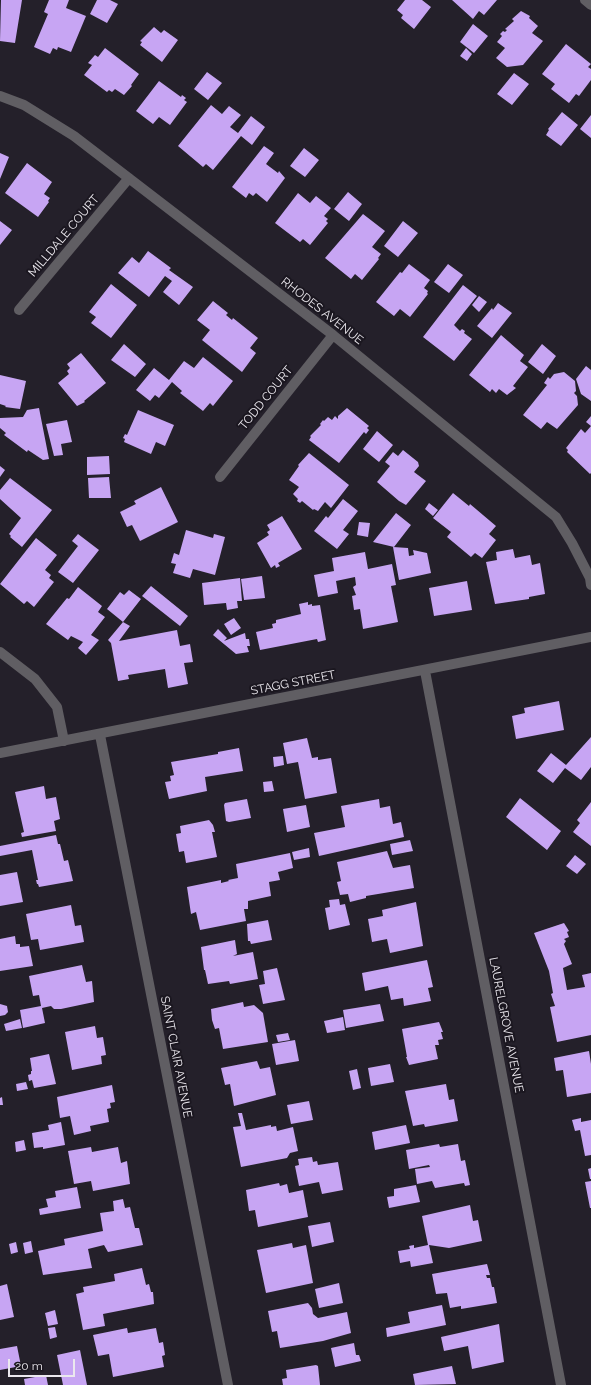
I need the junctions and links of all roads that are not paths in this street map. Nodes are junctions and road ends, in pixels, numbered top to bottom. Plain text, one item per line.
1 (585, 0) edge
2 (591, 5) edge
3 (0, 96) edge
4 (129, 178) junction
5 (19, 310) dead end
6 (333, 335) junction
7 (220, 477) dead end
8 (591, 585) edge
9 (587, 638) edge
10 (591, 646) edge
11 (0, 652) edge
12 (425, 671) junction
13 (100, 735) junction
14 (64, 741) junction
15 (0, 753) edge
16 (228, 1385) edge
17 (561, 1385) edge

1 - 2 street
3 - 4 street, RHODES AVENUE
4 - 5 street, MILLDALE COURT
4 - 6 street, RHODES AVENUE
6 - 7 street, TODD COURT
6 - 8 street, RHODES AVENUE
9 - 10 street
9 - 12 street, STAGG STREET
11 - 14 street
12 - 13 street, STAGG STREET
12 - 17 street, LAURELGROVE AVENUE
13 - 14 street, STAGG STREET
13 - 16 street, SAINT CLAIR AVENUE
14 - 15 street, STAGG STREET

